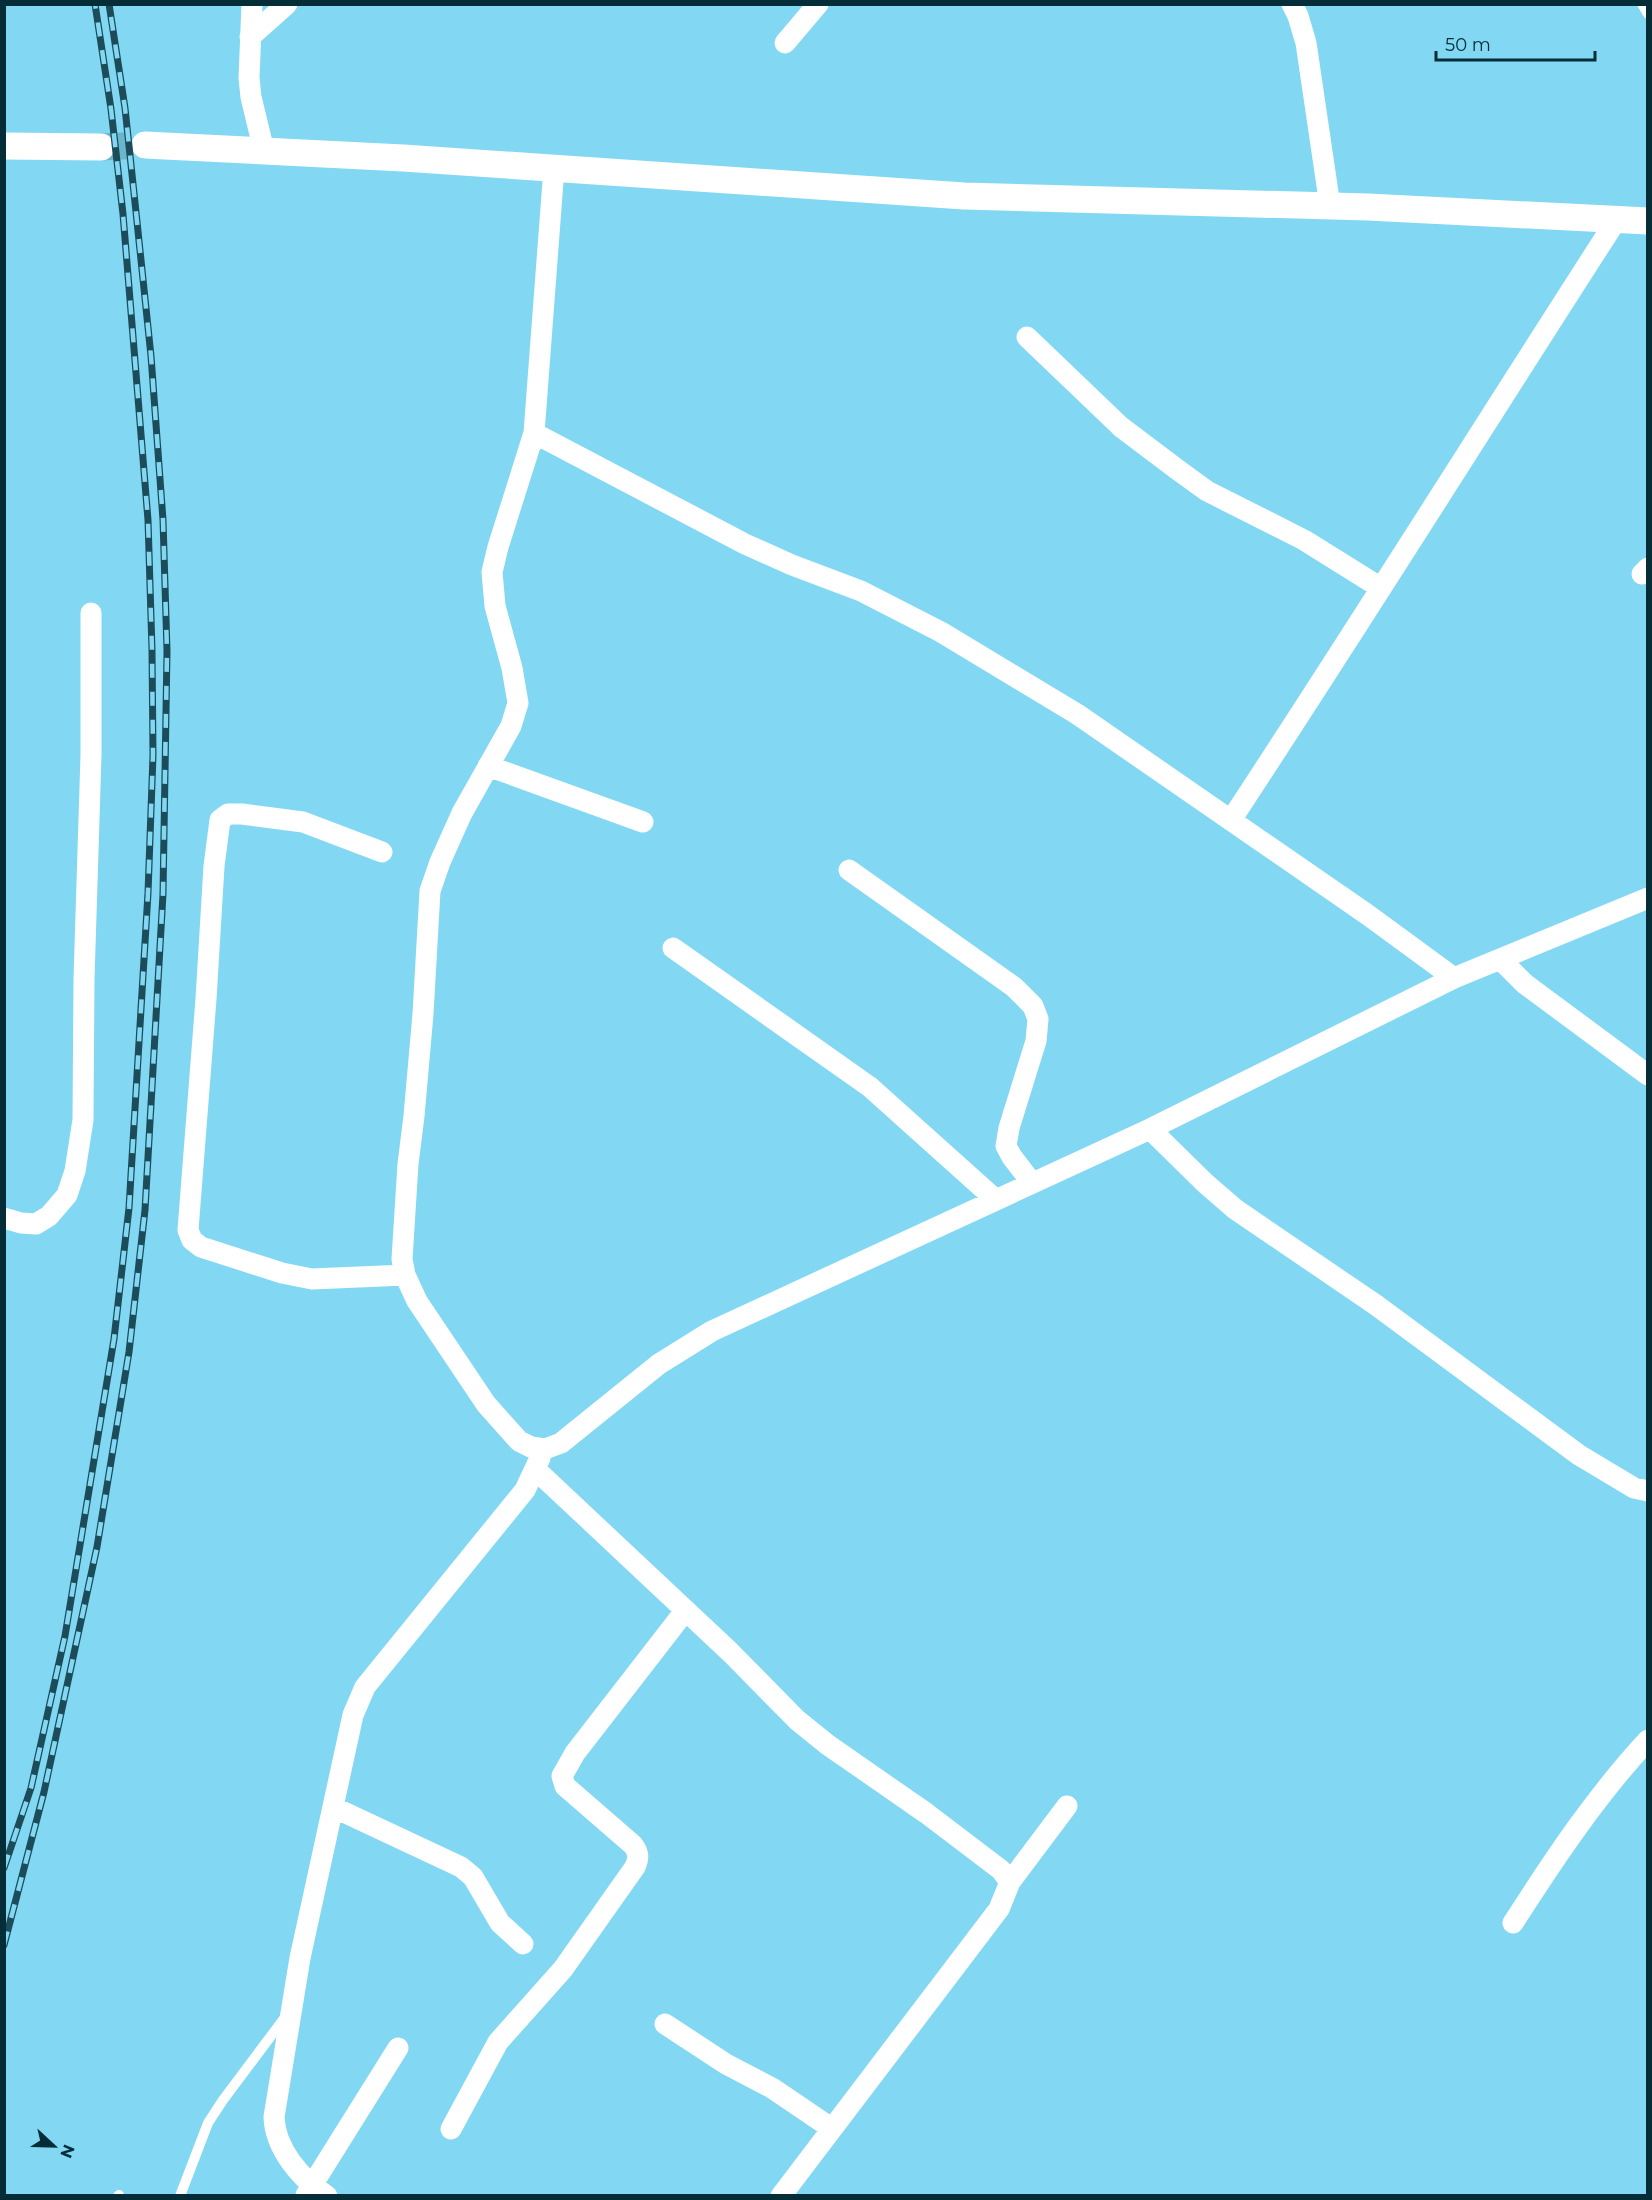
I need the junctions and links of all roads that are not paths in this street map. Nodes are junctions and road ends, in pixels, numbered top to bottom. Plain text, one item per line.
1 (252, 4) edge
2 (287, 4) edge
3 (818, 4) edge
4 (1292, 4) edge
5 (1642, 4) edge
6 (1647, 14) edge
7 (250, 37) junction
8 (786, 43) dead end
9 (145, 145) tunnel mouth
10 (4, 147) edge
11 (101, 147) tunnel mouth
12 (264, 151) junction
13 (554, 168) junction
14 (1330, 206) junction
15 (1617, 219) junction
16 (1647, 221) edge
17 (1027, 337) dead end
18 (534, 433) junction
19 (1381, 588) junction
20 (91, 613) dead end
21 (489, 766) junction
22 (1231, 820) junction
23 (643, 822) dead end
24 (382, 852) dead end
25 (849, 870) dead end
26 (1647, 898) edge
27 (673, 948) dead end
28 (1500, 959) junction
29 (1454, 978) junction
30 (1647, 1076) edge
31 (1150, 1129) junction
32 (1032, 1183) junction
33 (996, 1200) junction
34 (4, 1218) edge
35 (405, 1275) junction
36 (544, 1449) junction
37 (535, 1469) junction
38 (1647, 1491) edge
39 (685, 1611) junction
40 (1647, 1740) edge
41 (1067, 1806) dead end
42 (333, 1807) junction
43 (1010, 1882) junction
44 (1513, 1923) dead end
45 (523, 1944) dead end
46 (292, 2009) junction
47 (665, 2024) dead end
48 (398, 2048) dead end
49 (831, 2128) junction
50 (451, 2129) dead end
51 (315, 2192) edge
52 (180, 2196) edge
53 (781, 2196) edge

1 - 7 street
2 - 7 street
3 - 8 street
4 - 14 street
5 - 6 lane
7 - 12 street
9 - 12 street
10 - 11 street
12 - 13 street
13 - 14 street
13 - 18 street
14 - 15 street
15 - 16 street
15 - 19 street
17 - 19 street
18 - 21 street
18 - 22 street
19 - 22 street
20 - 34 street
21 - 23 street
21 - 35 street
22 - 29 street
24 - 35 street
25 - 32 street
26 - 28 street
27 - 33 street
28 - 29 street
28 - 30 street
29 - 31 street
31 - 32 street
31 - 38 street
32 - 33 street
33 - 36 street
35 - 36 street
36 - 37 street
37 - 39 street
37 - 42 street
39 - 43 street
39 - 50 street
40 - 44 street
41 - 43 street
42 - 45 street
42 - 46 street
43 - 49 street
46 - 51 street
46 - 52 lane
47 - 49 street
48 - 51 street
49 - 53 street

